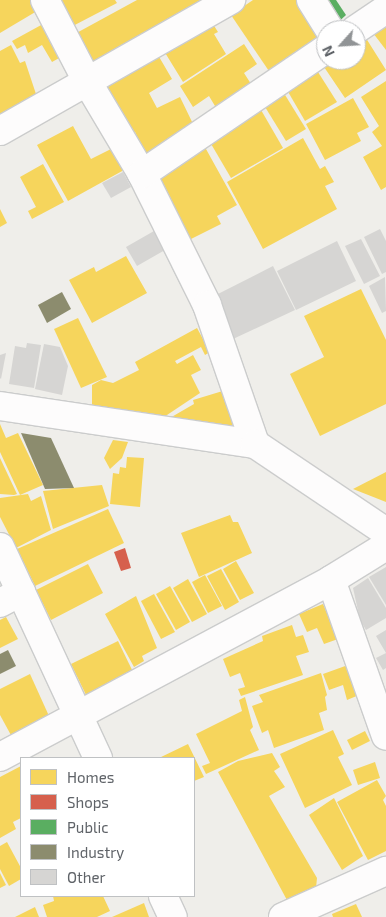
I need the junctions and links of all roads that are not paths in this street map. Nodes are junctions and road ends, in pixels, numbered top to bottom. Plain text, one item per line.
1 (45, 0) edge
2 (231, 0) edge
3 (311, 0) edge
4 (386, 9) edge
5 (324, 20) edge
6 (366, 23) edge
7 (316, 57) edge
8 (88, 83) junction
9 (0, 131) edge
10 (142, 174) junction
11 (0, 406) edge
12 (255, 444) junction
13 (386, 532) edge
14 (386, 546) edge
15 (0, 547) edge
16 (331, 580) junction
17 (10, 598) edge
18 (77, 714) junction
19 (386, 736) edge
20 (0, 757) edge
21 (98, 757) edge
22 (386, 871) edge
23 (163, 897) edge
24 (173, 917) edge
25 (283, 917) edge

1 - 8 street
2 - 8 street
3 - 5 street
4 - 6 street
7 - 10 street
8 - 9 street
8 - 10 street
10 - 12 street
11 - 12 street
12 - 13 street
14 - 16 street
15 - 17 street
16 - 18 street
16 - 19 street
17 - 18 street
18 - 20 street
18 - 21 street
22 - 25 street
23 - 24 street

